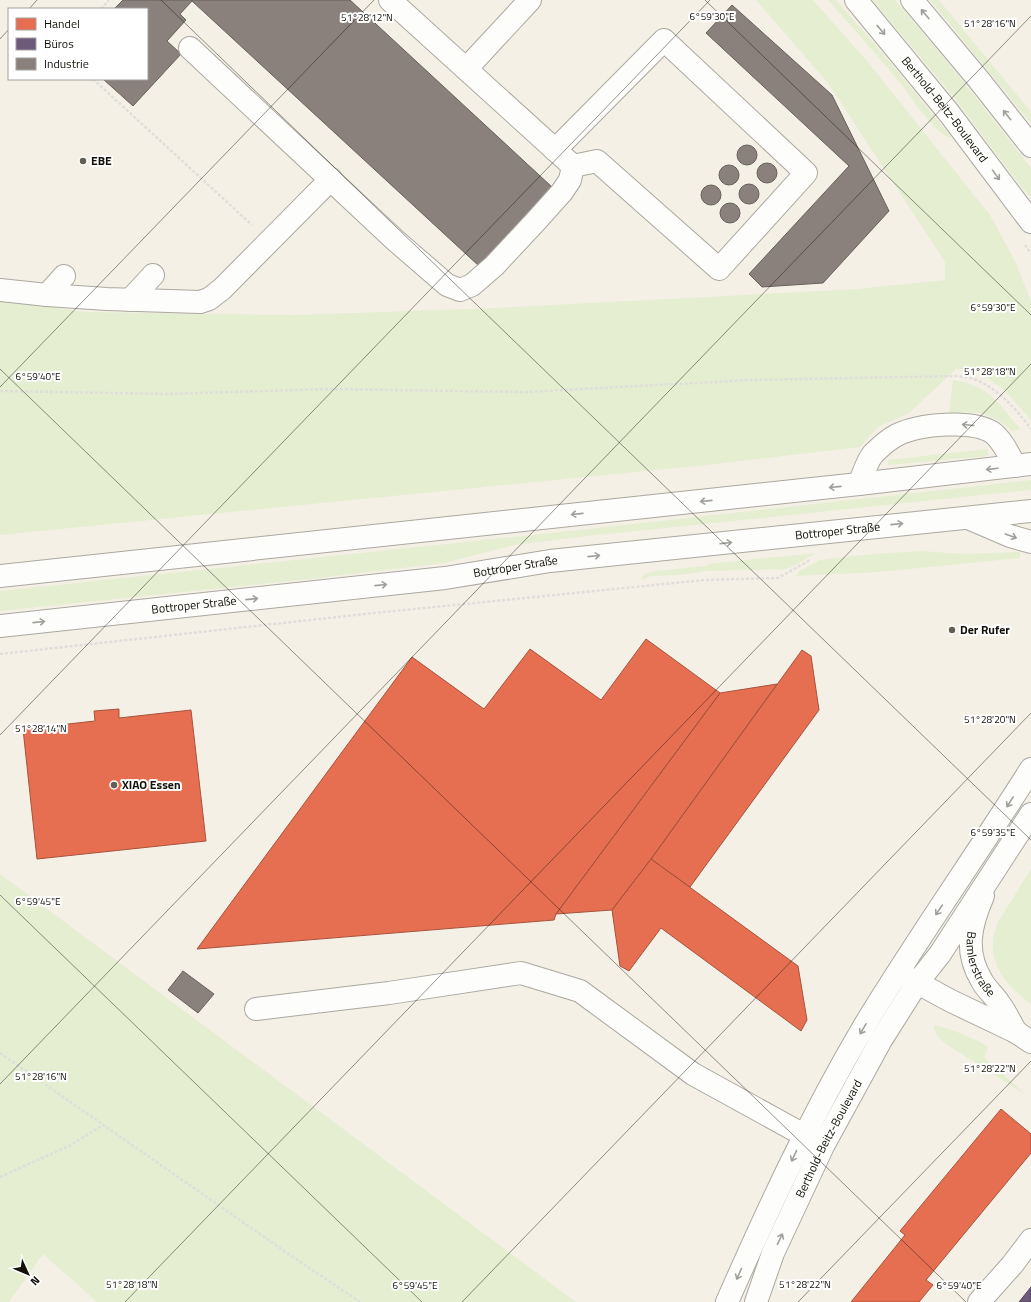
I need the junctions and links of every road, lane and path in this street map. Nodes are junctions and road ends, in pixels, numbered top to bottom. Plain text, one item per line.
1 (109, 0) edge
2 (390, 0) edge
3 (530, 0) edge
4 (856, 0) edge
5 (912, 0) edge
6 (102, 8) edge
7 (190, 48) dead end
8 (466, 69) junction
9 (94, 80) edge
10 (1031, 146) edge
11 (555, 150) junction
12 (573, 166) junction
13 (330, 179) junction
14 (1031, 222) edge
15 (270, 241) junction
16 (153, 275) dead end
17 (64, 276) dead end
18 (0, 290) edge
19 (47, 295) junction
20 (130, 300) junction
21 (0, 391) edge
22 (1031, 429) edge
23 (1023, 465) edge
24 (859, 484) junction
25 (1031, 511) edge
26 (966, 517) junction
27 (1031, 542) edge
28 (0, 576) edge
29 (778, 578) dead end
30 (0, 626) edge
31 (0, 654) edge
32 (1031, 769) edge
33 (1031, 814) edge
34 (995, 869) junction
35 (898, 972) junction
36 (917, 983) junction
37 (878, 1004) junction
38 (256, 1010) dead end
39 (1024, 1037) edge
40 (0, 1053) edge
41 (103, 1125) junction
42 (804, 1136) junction
43 (823, 1146) junction
44 (0, 1177) edge
45 (1031, 1240) edge
46 (360, 1302) edge
47 (727, 1302) edge
48 (756, 1302) edge
49 (979, 1302) edge

1 - 6 path
2 - 8 main road
3 - 8 main road
4 -> 14 main road, Berthold-Beitz-Boulevard
10 -> 5 main road
7 - 13 main road
8 - 11 main road
9 - 15 path
11 - 12 main road
11 - 12 main road
12 - 13 main road
13 - 15 main road
15 - 20 main road
16 - 20 main road
17 - 19 main road
18 - 19 main road
19 - 20 main road
21 - 22 path
23 -> 24 main road
23 -> 24 main road
24 -> 28 main road
25 - 26 main road, Bottroper Straße
26 -> 27 main road
30 -> 26 main road, Bottroper Straße
29 - 31 path
32 -> 35 main road, Berthold-Beitz-Boulevard
33 - 34 main road, Berthold-Beitz-Boulevard
34 - 36 main road, Berthold-Beitz-Boulevard
34 - 39 main road, Bamlerstraße
35 - 36 main road, Bamlerstraße
35 - 37 main road, Berthold-Beitz-Boulevard
36 - 37 main road, Berthold-Beitz-Boulevard
36 - 39 main road, Bamlerstraße
36 - 43 main road, Berthold-Beitz-Boulevard
37 -> 42 main road, Berthold-Beitz-Boulevard
38 - 42 main road
40 - 41 path
41 - 44 path
41 - 46 path
42 - 43 main road
42 -> 47 main road, Berthold-Beitz-Boulevard
48 -> 43 main road, Berthold-Beitz-Boulevard
45 - 49 main road

